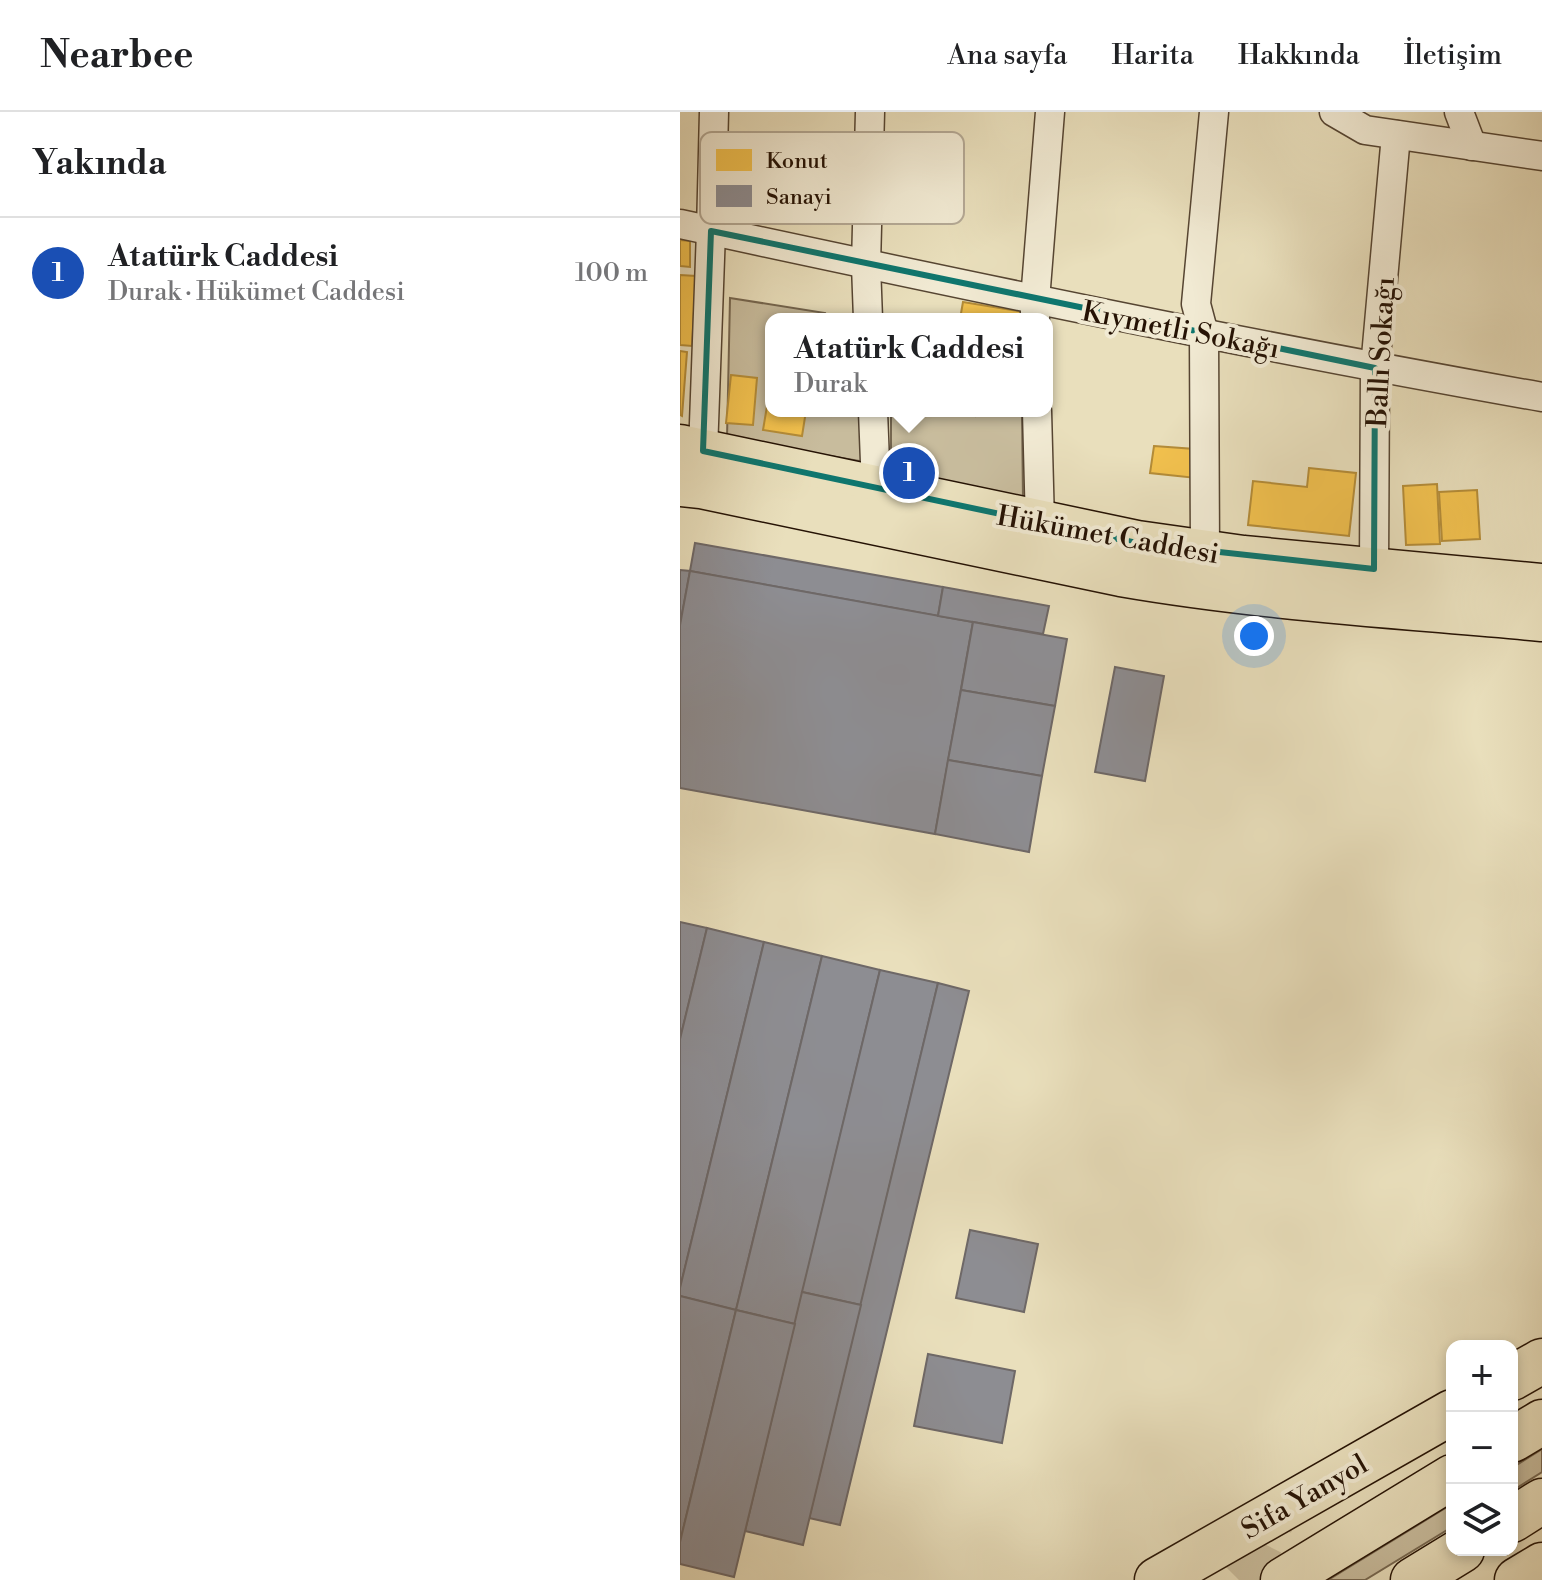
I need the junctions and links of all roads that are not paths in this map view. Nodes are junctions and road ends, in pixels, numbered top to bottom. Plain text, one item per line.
1 (714, 112) edge
2 (870, 112) edge
3 (1050, 112) edge
4 (1214, 112) edge
5 (1334, 112) edge
6 (1459, 112) edge
7 (713, 132) edge
8 (869, 132) edge
9 (1396, 135) junction
10 (1472, 146) junction
11 (1542, 156) edge
12 (680, 224) edge
13 (711, 224) edge
14 (867, 224) edge
15 (711, 231) junction
16 (866, 265) junction
17 (1035, 310) edge
18 (868, 313) edge
19 (1204, 334) junction
20 (1375, 368) junction
21 (1542, 397) edge
22 (873, 417) edge
23 (1037, 417) edge
24 (688, 461) edge
25 (876, 488) junction
26 (1040, 524) junction
27 (1205, 553) junction
28 (1374, 569) junction
29 (1542, 586) edge
30 (1542, 619) edge
31 (1542, 1361) edge
32 (1518, 1375) edge
33 (1446, 1415) edge
34 (1542, 1422) edge
35 (1518, 1436) edge
36 (1446, 1481) edge
37 (1542, 1501) edge
38 (1518, 1516) edge
39 (1452, 1556) edge
40 (1542, 1565) edge
41 (1157, 1580) edge
42 (1283, 1580) edge
43 (1413, 1580) edge
44 (1517, 1580) edge

1 - 7 street
2 - 8 street
3 - 17 street
4 - 19 street
5 - 9 street
6 - 10 street
9 - 10 street
9 - 20 street, Ballı Sokağı
10 - 11 street
12 - 15 street, Kıymetli Sokağı
13 - 15 street
14 - 16 street
15 - 16 street, Kıymetli Sokağı
15 - 24 street
16 - 17 street, Kıymetli Sokağı
16 - 18 street
17 - 19 street, Kıymetli Sokağı
19 - 20 street, Kıymetli Sokağı
19 - 27 street
20 - 21 street, Kıymetli Sokağı
20 - 28 street, Ballı Sokağı
22 - 25 street
23 - 26 street
24 - 25 main road, Hükümet Caddesi
24 - 30 main road, Hükümet Caddesi
25 - 26 main road, Hükümet Caddesi
26 - 27 main road, Hükümet Caddesi
27 - 28 main road, Hükümet Caddesi
28 - 29 main road, Hükümet Caddesi
31 - 32 main road
33 - 41 main road, Sifa Yanyol
34 - 35 main road
36 - 42 main road
37 - 38 main road
39 - 43 main road
40 - 44 main road

